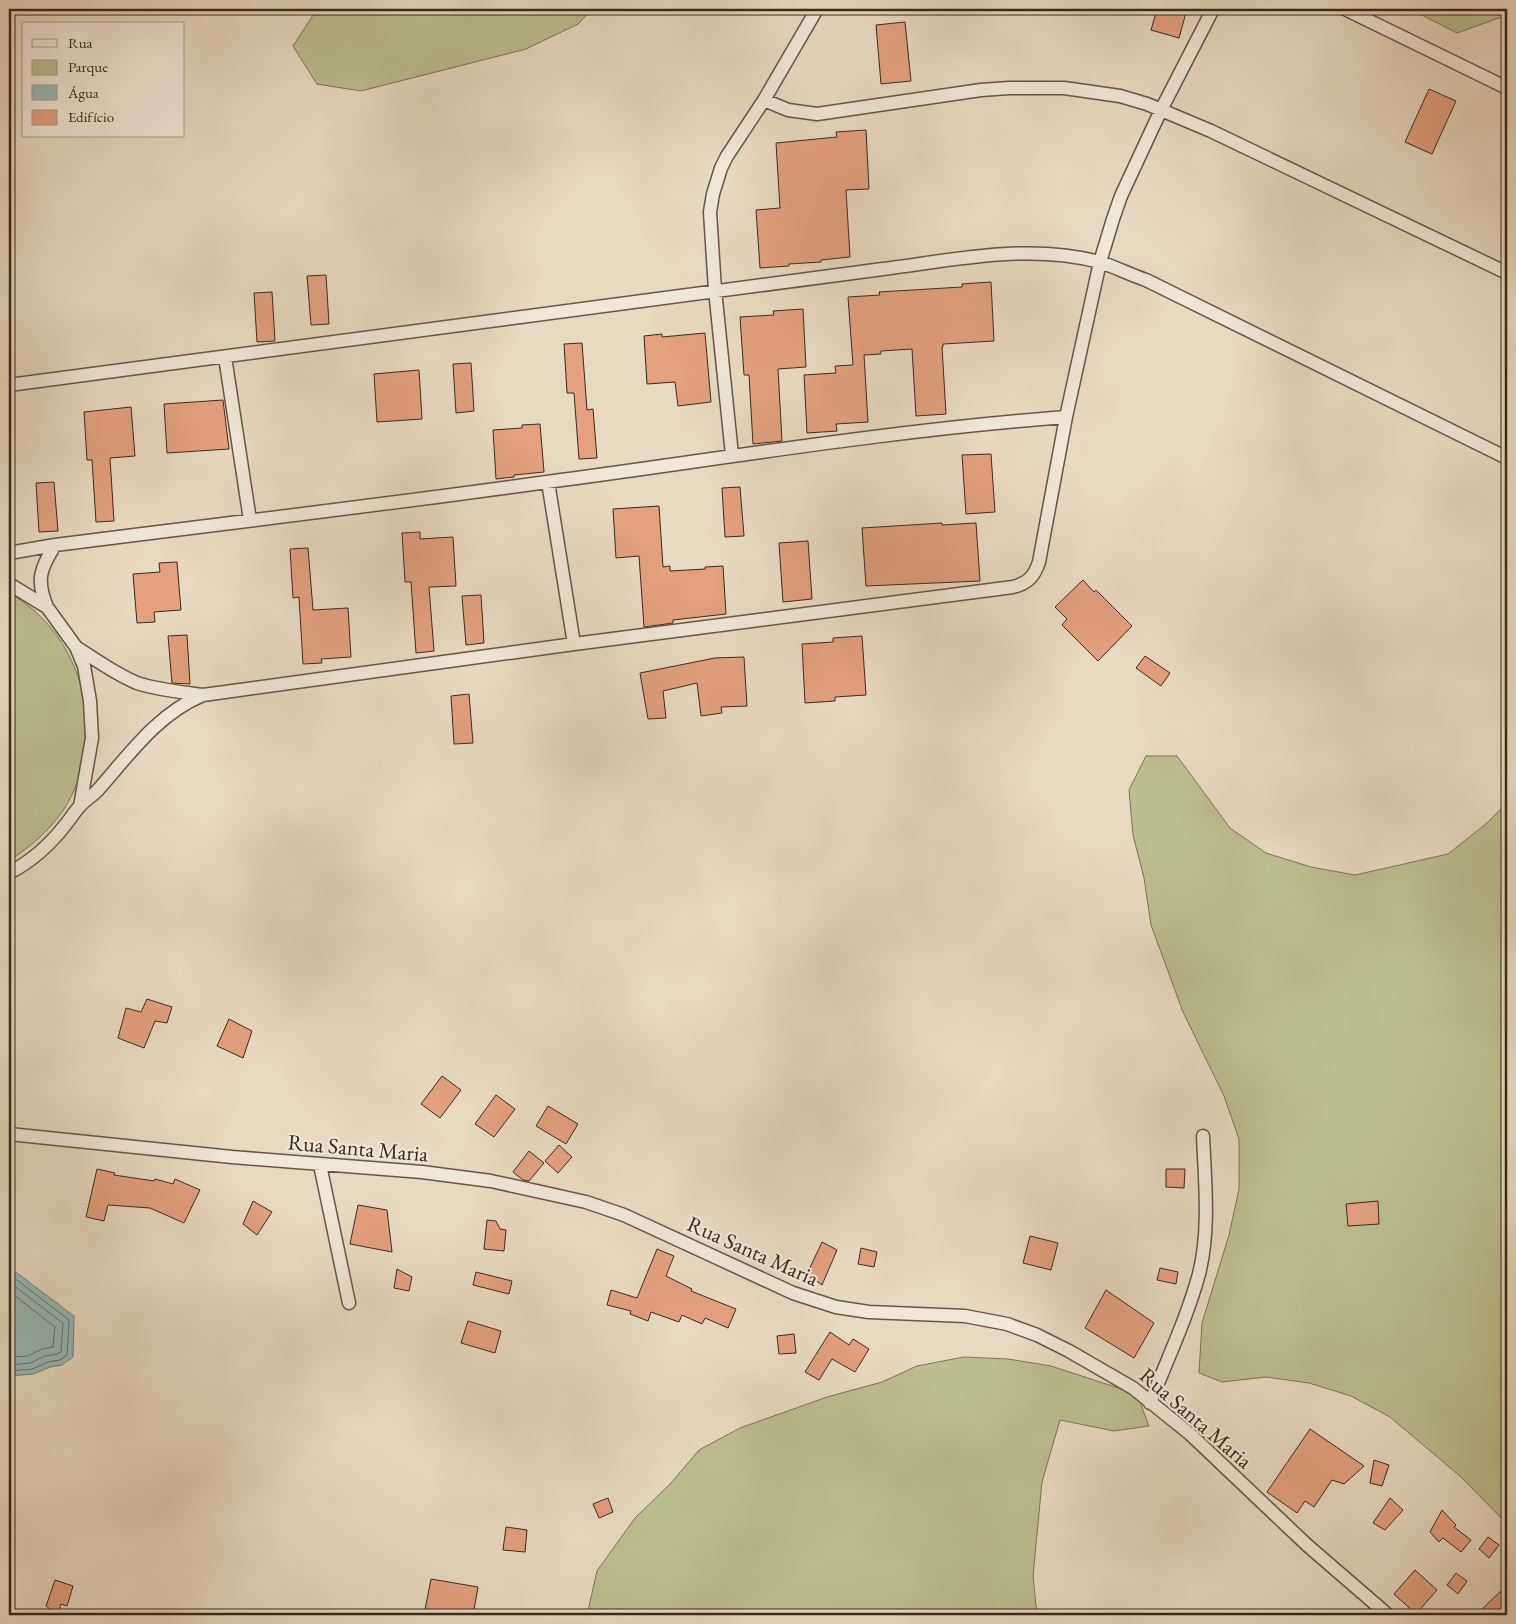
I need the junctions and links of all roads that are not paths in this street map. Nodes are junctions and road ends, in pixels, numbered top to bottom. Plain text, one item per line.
1 (818, 9) edge
2 (1213, 9) edge
3 (1345, 9) edge
4 (1507, 88) edge
5 (764, 100) junction
6 (1161, 110) junction
7 (1100, 262) junction
8 (1507, 273) edge
9 (715, 290) junction
10 (225, 357) junction
11 (9, 385) edge
12 (1066, 417) junction
13 (732, 455) junction
14 (1507, 458) edge
15 (548, 482) junction
16 (250, 520) junction
17 (55, 545) junction
18 (9, 553) edge
19 (9, 584) edge
20 (47, 607) junction
21 (574, 644) junction
22 (76, 647) junction
23 (203, 695) junction
24 (80, 806) junction
25 (9, 873) edge
26 (9, 1134) edge
27 (1203, 1136) dead end
28 (320, 1164) junction
29 (349, 1303) dead end
30 (1150, 1403) junction
31 (1388, 1615) edge

1 - 5 street
2 - 6 street
3 - 4 street
5 - 6 street
5 - 9 street
6 - 7 street
6 - 8 street
7 - 9 street
7 - 12 street
7 - 14 street
9 - 10 street
9 - 13 street
10 - 11 street
10 - 16 street
12 - 13 street
12 - 21 street
13 - 15 street
15 - 16 street
15 - 21 street
16 - 17 street
17 - 18 street
17 - 20 street
19 - 20 street
20 - 22 street
21 - 23 street
22 - 23 street
22 - 24 street
23 - 24 street
24 - 25 street
26 - 28 street, Rua Santa Maria
27 - 30 street
28 - 29 street
28 - 30 street, Rua Santa Maria
30 - 31 street, Rua Santa Maria

